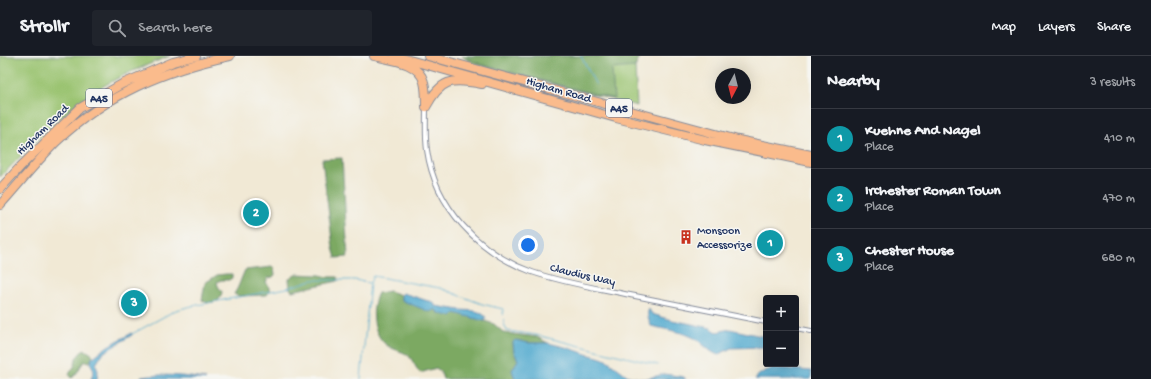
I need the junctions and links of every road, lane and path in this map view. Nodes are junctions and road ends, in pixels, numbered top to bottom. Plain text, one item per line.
1 (196, 56) edge
2 (230, 56) edge
3 (374, 56) edge
4 (395, 56) edge
5 (428, 56) edge
6 (530, 93) junction
7 (426, 108) junction
8 (811, 155) edge
9 (811, 162) edge
10 (20, 167) junction
11 (0, 184) edge
12 (0, 189) edge
13 (0, 205) edge
14 (763, 321) edge
15 (799, 329) edge
16 (811, 331) edge

1 - 10 highway, Higham Road / A45
2 - 13 highway, Higham Road / A45
3 - 7 highway
4 - 6 highway, Higham Road / A45
5 - 8 highway, Higham Road / A45
6 - 7 highway
6 - 9 highway, Higham Road / A45
7 - 14 street, Claudius Way
10 - 11 highway
10 - 12 highway, Higham Road / A45
15 - 16 street

